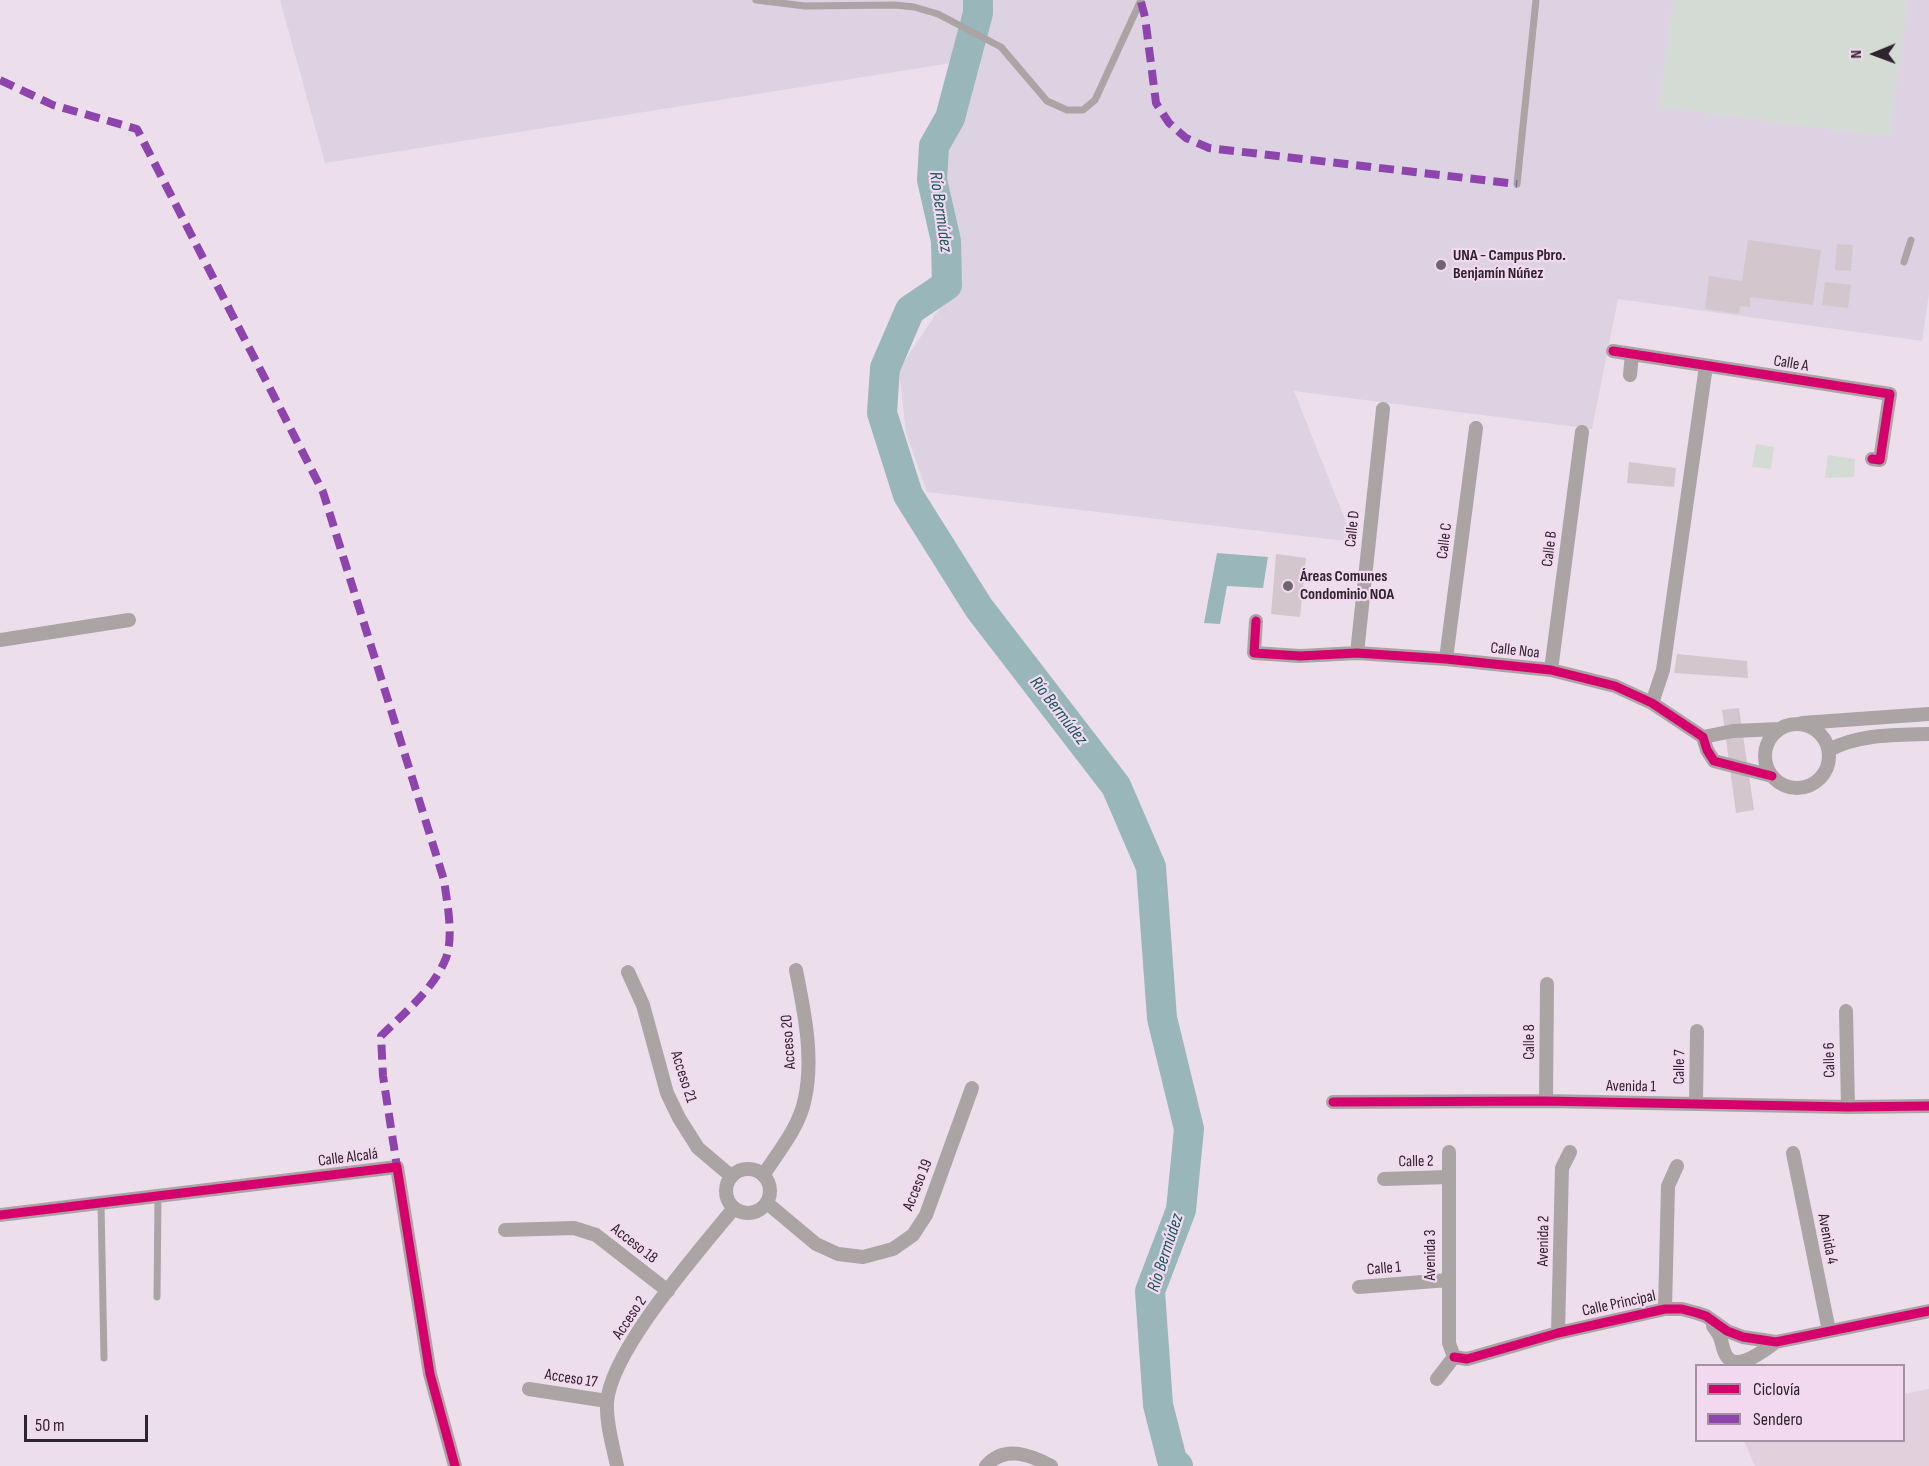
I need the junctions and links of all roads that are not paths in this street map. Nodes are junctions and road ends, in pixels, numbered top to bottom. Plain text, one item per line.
1 (756, 0) edge
2 (1141, 0) edge
3 (1536, 0) edge
4 (1517, 184) dead end
5 (1911, 240) dead end
6 (1904, 262) dead end
7 (1613, 351) dead end
8 (1632, 354) junction
9 (1706, 366) junction
10 (1630, 375) dead end
11 (1383, 409) dead end
12 (1476, 428) dead end
13 (1582, 432) dead end
14 (1872, 459) dead end
15 (129, 620) dead end
16 (1256, 621) dead end
17 (0, 640) edge
18 (1357, 653) junction
19 (1446, 659) junction
20 (1551, 670) junction
21 (1652, 703) junction
22 (1929, 714) edge
23 (1800, 723) junction
24 (1779, 729) junction
25 (1929, 734) edge
26 (1703, 737) junction
27 (1829, 750) junction
28 (1772, 776) junction
29 (796, 970) dead end
30 (628, 972) dead end
31 (1547, 984) dead end
32 (1846, 1011) dead end
33 (1698, 1031) dead end
34 (972, 1088) dead end
35 (1546, 1101) junction
36 (1333, 1102) dead end
37 (1696, 1104) junction
38 (1929, 1106) edge
39 (1848, 1107) junction
40 (1449, 1152) dead end
41 (1570, 1152) dead end
42 (1793, 1154) dead end
43 (1677, 1166) dead end
44 (764, 1174) junction
45 (731, 1176) junction
46 (1448, 1177) junction
47 (1384, 1179) dead end
48 (159, 1197) junction
49 (767, 1203) junction
50 (101, 1204) junction
51 (734, 1208) junction
52 (0, 1215) edge
53 (505, 1230) dead end
54 (1448, 1280) junction
55 (1359, 1287) dead end
56 (668, 1292) junction
57 (157, 1297) dead end
58 (1665, 1309) junction
59 (1929, 1311) edge
60 (1706, 1316) junction
61 (1829, 1331) junction
62 (1558, 1333) junction
63 (1776, 1342) junction
64 (1454, 1357) junction
65 (104, 1358) dead end
66 (1437, 1378) dead end
67 (529, 1389) dead end
68 (607, 1401) junction
69 (455, 1466) edge
70 (617, 1466) edge
71 (986, 1466) edge
72 (1051, 1466) edge

1 - 2 lane
3 - 4 lane
5 - 6 lane
7 - 8 street, Calle A
8 - 9 street, Calle A
8 - 10 street
9 - 14 street, Calle A
9 - 21 street
11 - 18 street, Calle D
12 - 19 street, Calle C
13 - 20 street, Calle B
15 - 17 street
16 - 18 street, Calle Noa
18 - 19 street, Calle Noa
19 - 20 street, Calle Noa
20 - 21 street, Calle Noa
21 - 26 street, Calle Noa
22 - 23 street
23 - 24 street
23 - 27 street
24 - 26 street
24 - 28 street
25 - 27 street
26 - 28 street, Calle Noa
27 - 28 street
29 - 44 street, Acceso 20
30 - 45 street, Acceso 21
31 - 35 street, Calle 8
32 - 39 street, Calle 6
33 - 37 street, Calle 7
34 - 49 street, Acceso 19
35 - 36 street, Avenida 1
35 - 37 street, Avenida 1
37 - 39 street, Avenida 1
38 - 39 street, Avenida 1
40 - 46 street, Avenida 3
41 - 62 street, Avenida 2
42 - 61 street, Avenida 4
43 - 58 street
44 - 45 street
44 - 49 street
45 - 51 street
46 - 47 street, Calle 2
46 - 54 street, Avenida 3
48 - 50 street, Calle Alcalá
48 - 57 lane
48 - 69 street, Calle Alcalá
49 - 51 street
50 - 52 street, Calle Alcalá
50 - 65 lane
51 - 56 street, Acceso 2
53 - 56 street, Acceso 18
54 - 55 street, Calle 1
54 - 64 street, Avenida 3
56 - 68 street, Acceso 2
58 - 60 street, Calle Principal
58 - 62 street, Calle Principal
59 - 61 street, Calle Principal
60 - 63 street, Calle Principal
60 - 63 street, Calle Principal
61 - 63 street, Calle Principal
62 - 64 street, Calle Principal
64 - 66 street
67 - 68 street, Acceso 17
68 - 70 street, Acceso 2
71 - 72 street

